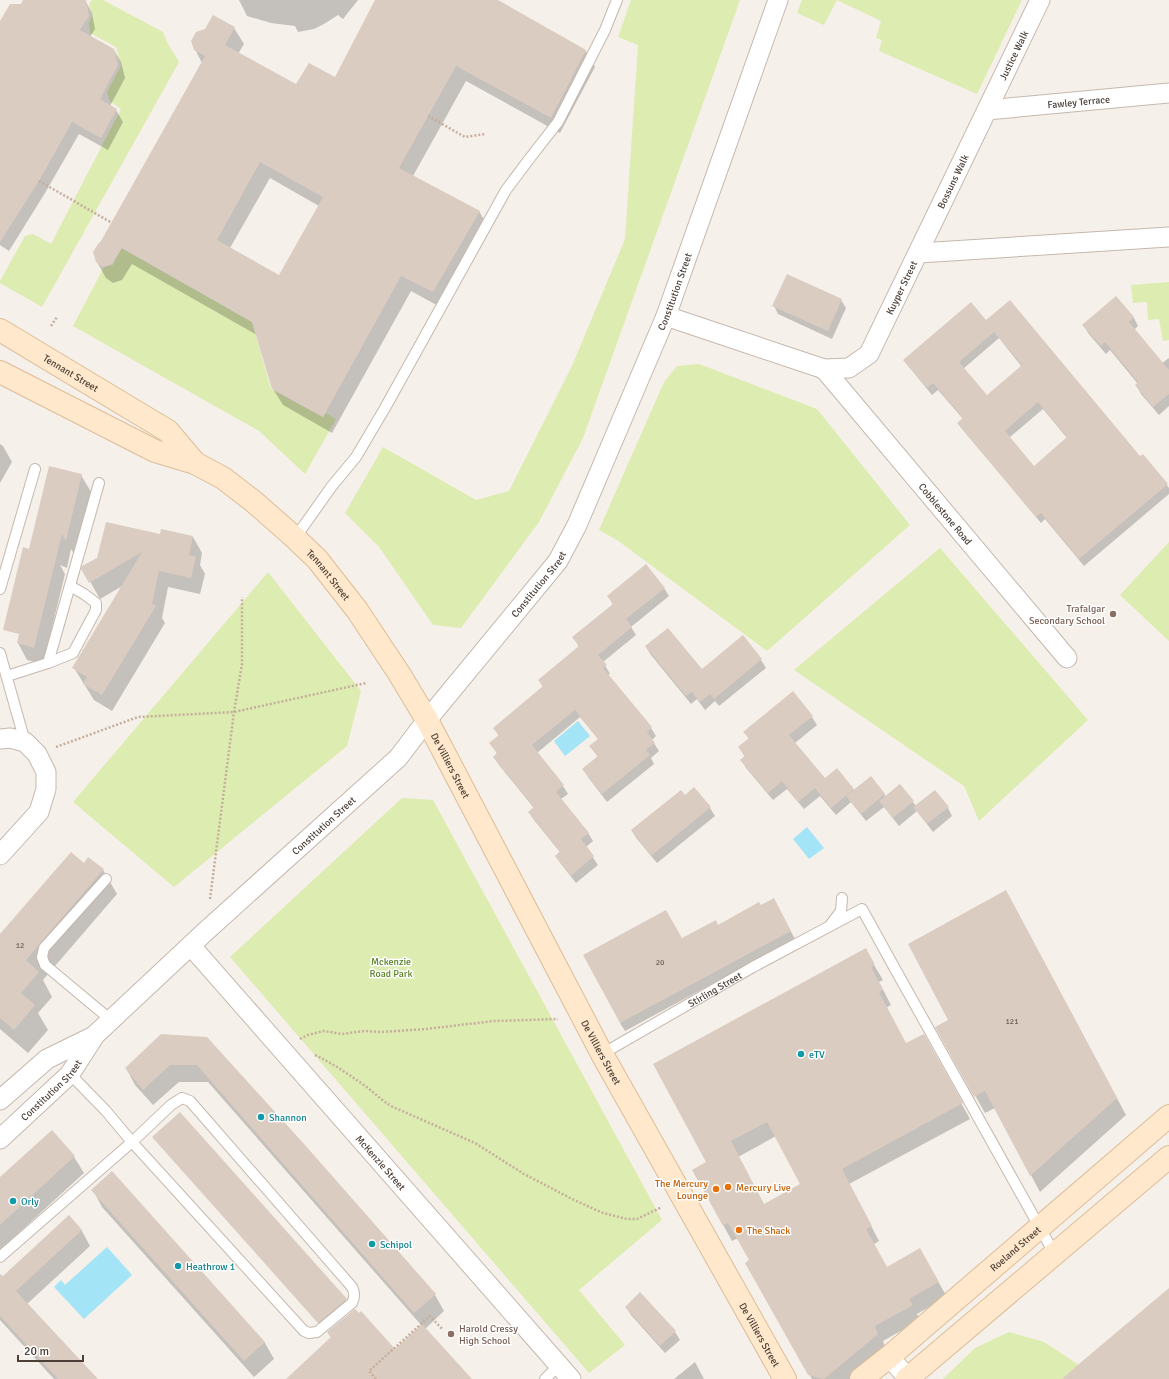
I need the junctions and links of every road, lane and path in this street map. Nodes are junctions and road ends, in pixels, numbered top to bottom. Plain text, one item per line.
1 (617, 0) edge
2 (778, 0) edge
3 (1040, 0) edge
4 (1169, 92) edge
5 (988, 110) junction
6 (428, 116) dead end
7 (484, 134) dead end
8 (38, 181) dead end
9 (112, 223) dead end
10 (1169, 237) edge
11 (918, 253) junction
12 (666, 316) junction
13 (57, 317) dead end
14 (51, 326) dead end
15 (0, 330) edge
16 (824, 369) junction
17 (0, 372) edge
18 (195, 462) junction
19 (35, 469) dead end
20 (99, 483) dead end
21 (294, 537) junction
22 (70, 586) junction
23 (0, 589) edge
24 (242, 597) dead end
25 (0, 653) edge
26 (1066, 658) dead end
27 (48, 663) junction
28 (7, 676) junction
29 (366, 683) dead end
30 (234, 712) junction
31 (427, 720) junction
32 (0, 739) edge
33 (31, 748) junction
34 (0, 855) edge
35 (106, 879) dead end
36 (842, 898) dead end
37 (828, 927) junction
38 (206, 931) junction
39 (191, 946) junction
40 (111, 1020) junction
41 (585, 1022) junction
42 (95, 1035) junction
43 (281, 1048) junction
44 (314, 1054) dead end
45 (602, 1054) junction
46 (70, 1074) junction
47 (0, 1100) edge
48 (1169, 1116) edge
49 (0, 1139) edge
50 (132, 1142) junction
51 (1169, 1157) edge
52 (682, 1196) junction
53 (1040, 1228) junction
54 (1054, 1254) junction
55 (0, 1257) edge
56 (443, 1330) dead end
57 (889, 1357) junction
58 (565, 1372) edge
59 (784, 1378) edge
60 (376, 1379) edge
61 (545, 1379) edge
62 (861, 1379) edge
63 (908, 1379) edge

1 - 21 lane
2 - 12 street, Constitution Street
3 - 5 street, Justice Walk
4 - 5 street, Fawley Terrace
5 - 11 street, Bossuns Walk
6 - 7 path
8 - 9 path
10 - 11 street, Kuyper Street
11 - 16 street, Kuyper Street
12 - 16 street, Kuyper Street
12 - 31 street, Constitution Street
13 - 14 path
15 - 18 main road, Tennant Street
16 - 26 street, Cobblestone Road
17 - 18 main road, Tennant Street
18 - 21 main road, Tennant Street
19 - 23 lane
20 - 22 lane
21 - 31 main road, Tennant Street
22 - 27 lane
22 - 27 lane
24 - 30 path
25 - 28 lane
27 - 28 lane
28 - 33 lane
29 - 30 path
30 - 33 path
30 - 38 path
31 - 38 street, Constitution Street
31 - 41 main road, De Villiers Street
32 - 33 street
33 - 34 street
35 - 40 lane
36 - 37 lane
37 - 45 lane, Stirling Street
37 - 53 lane, Stirling Street
38 - 39 street, Constitution Street
39 - 40 street, Constitution Street
39 - 43 street, McKenzie Street
40 - 42 street, Constitution Street
41 - 43 path
41 - 45 main road, De Villiers Street
42 - 46 street, Constitution Street
42 - 47 street, Constitution Street
43 - 58 street, McKenzie Street
44 - 52 path
45 - 52 main road, De Villiers Street
46 - 49 street, Constitution Street
46 - 50 lane
48 - 53 main road, Roeland Street
50 - 50 lane
50 - 55 lane
51 - 54 main road
52 - 59 main road, De Villiers Street
53 - 54 lane
53 - 57 main road, Roeland Street
54 - 63 main road
56 - 60 path
57 - 62 main road, Roeland Street
57 - 63 street
58 - 61 lane

